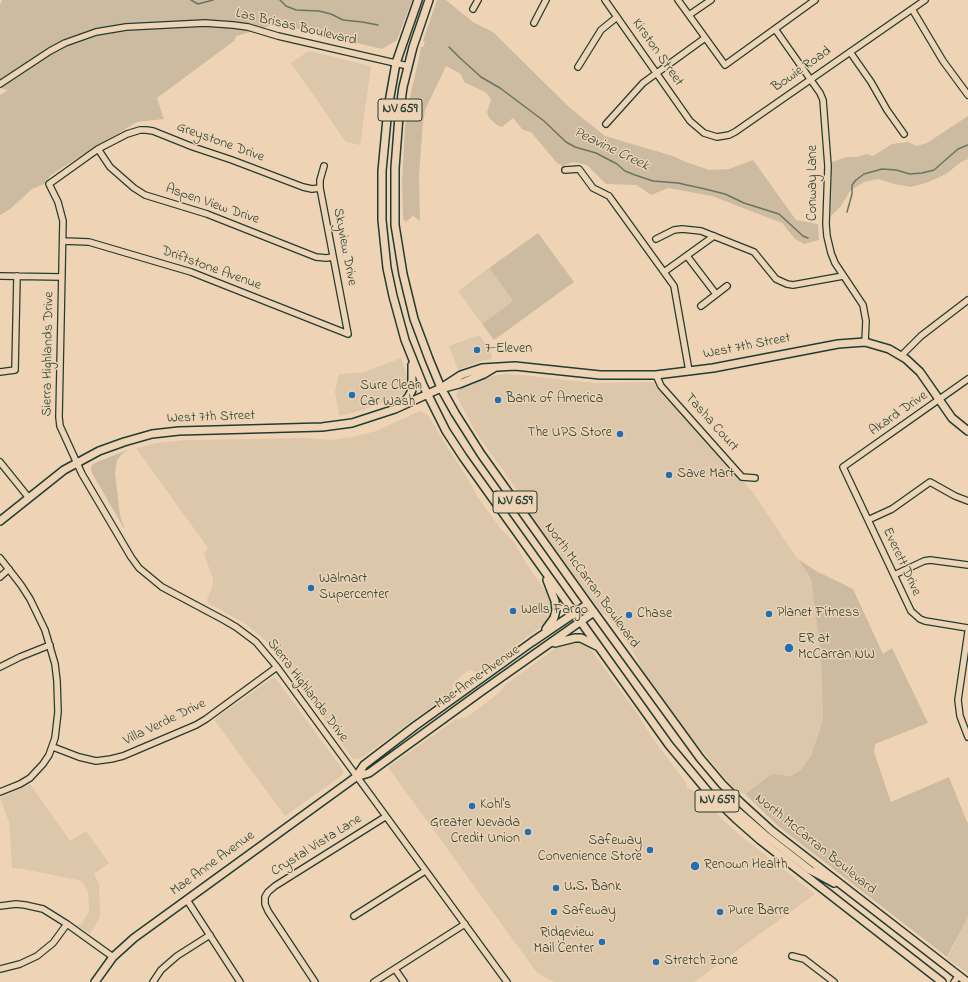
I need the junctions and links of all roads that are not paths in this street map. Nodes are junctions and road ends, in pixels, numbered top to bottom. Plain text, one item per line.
1 (418, 0) edge
2 (429, 0) edge
3 (478, 0) edge
4 (546, 0) edge
5 (605, 0) edge
6 (678, 0) edge
7 (711, 0) edge
8 (816, 0) edge
9 (925, 0) edge
10 (473, 9) dead end
11 (912, 9) junction
12 (689, 15) junction
13 (617, 17) junction
14 (534, 24) dead end
15 (775, 29) junction
16 (705, 38) junction
17 (850, 52) junction
18 (396, 64) junction
19 (408, 66) junction
20 (578, 67) dead end
21 (656, 73) junction
22 (811, 80) junction
23 (0, 84) edge
24 (968, 94) edge
25 (690, 121) joint
26 (606, 124) dead end
27 (904, 134) dead end
28 (98, 149) junction
29 (324, 166) dead end
30 (565, 170) dead end
31 (49, 184) joint
32 (320, 188) junction
33 (714, 236) junction
34 (656, 240) dead end
35 (62, 241) junction
36 (687, 256) junction
37 (333, 257) junction
38 (664, 272) junction
39 (0, 276) edge
40 (17, 276) junction
41 (843, 276) junction
42 (62, 277) junction
43 (727, 286) dead end
44 (716, 294) junction
45 (968, 300) edge
46 (701, 306) dead end
47 (348, 334) joint
48 (865, 342) junction
49 (901, 356) junction
50 (412, 359) junction
51 (689, 371) junction
52 (0, 372) edge
53 (656, 374) junction
54 (968, 379) edge
55 (442, 388) junction
56 (428, 395) junction
57 (939, 400) junction
58 (395, 409) junction
59 (968, 431) edge
60 (0, 462) edge
61 (78, 462) junction
62 (843, 467) joint
63 (755, 478) dead end
64 (29, 498) junction
65 (968, 501) edge
66 (868, 520) junction
67 (0, 521) edge
68 (0, 558) edge
69 (968, 565) edge
70 (9, 570) junction
71 (543, 570) junction
72 (894, 575) junction
73 (0, 577) edge
74 (588, 604) junction
75 (594, 612) junction
76 (574, 613) junction
77 (581, 621) junction
78 (968, 628) edge
79 (968, 632) edge
80 (532, 642) junction
81 (50, 645) junction
82 (547, 646) junction
83 (608, 659) junction
84 (0, 667) edge
85 (277, 668) junction
86 (968, 737) edge
87 (53, 747) junction
88 (356, 777) junction
89 (0, 792) edge
90 (716, 800) junction
91 (385, 817) junction
92 (425, 871) junction
93 (846, 888) junction
94 (187, 900) junction
95 (0, 906) edge
96 (354, 916) dead end
97 (67, 924) junction
98 (465, 924) junction
99 (210, 935) junction
100 (792, 956) dead end
101 (113, 957) junction
102 (0, 969) edge
103 (395, 969) junction
104 (958, 975) junction
105 (95, 982) edge
106 (154, 982) edge
107 (240, 982) edge
108 (315, 982) edge
109 (374, 982) edge
110 (404, 982) edge
111 (507, 982) edge
112 (834, 982) edge
113 (942, 982) edge
114 (954, 982) edge
115 (967, 982) edge

1 - 18 main road, North McCarran Boulevard / NV 659
2 - 19 main road, North McCarran Boulevard / NV 659
3 - 10 street
4 - 14 street
5 - 13 street, Kirston Street
6 - 12 street
7 - 12 street
8 - 15 street
9 - 11 street, Bowie Road
11 - 17 street, Bowie Road
11 - 24 street
12 - 16 street
13 - 20 street
13 - 21 street, Kirston Street
15 - 16 street
15 - 22 street, Conway Lane
16 - 21 street
17 - 22 street, Bowie Road
17 - 27 street
18 - 19 street, Las Brisas Boulevard
18 - 23 street, Las Brisas Boulevard
18 - 50 main road, North McCarran Boulevard / NV 659
19 - 55 main road, North McCarran Boulevard / NV 659
21 - 25 street, Kirston Street
21 - 26 street
22 - 25 street, Bowie Road
22 - 41 street, Conway Lane
28 - 31 street, Greystone Drive
28 - 32 street, Greystone Drive
28 - 37 street, Aspen View Drive
29 - 32 street, Skyview Drive
30 - 38 street
31 - 35 street, Sierra Highlands Drive
32 - 37 street, Skyview Drive
33 - 34 street
33 - 36 street
33 - 41 street
35 - 42 street, Sierra Highlands Drive
35 - 47 street, Driftstone Avenue
36 - 38 street
36 - 44 street
37 - 47 street, Skyview Drive
38 - 51 street
39 - 40 street
40 - 42 street
40 - 52 street
41 - 48 street, Conway Lane
42 - 61 street, Sierra Highlands Drive
43 - 44 street
44 - 46 street
45 - 49 street
48 - 49 main road, West 7th Street
48 - 51 main road, West 7th Street
49 - 57 main road, West 7th Street
50 - 56 main road, North McCarran Boulevard / NV 659
50 - 58 main road
51 - 53 main road, West 7th Street
53 - 55 main road, West 7th Street
53 - 63 street, Tasha Court
54 - 57 street, Akard Drive
55 - 56 main road, West 7th Street
55 - 74 main road, North McCarran Boulevard / NV 659
56 - 58 main road, West 7th Street
56 - 71 main road, North McCarran Boulevard / NV 659
57 - 59 main road, West 7th Street
57 - 62 street, Akard Drive
58 - 61 main road, West 7th Street
60 - 64 street
61 - 64 main road, West 7th Street
61 - 85 street, Sierra Highlands Drive
62 - 66 street, Everett Drive
64 - 67 main road, West 7th Street
65 - 66 street
66 - 72 street, Everett Drive
68 - 70 street
69 - 72 street
70 - 73 street
70 - 81 street
71 - 76 main road, North McCarran Boulevard / NV 659
71 - 80 main road
72 - 78 street, Everett Drive
74 - 75 main road, North McCarran Boulevard / NV 659
74 - 76 main road, Mae Anne Avenue
75 - 77 main road, Mae Anne Avenue
75 - 93 main road, North McCarran Boulevard / NV 659
76 - 77 main road, North McCarran Boulevard / NV 659
76 - 80 main road, Mae Anne Avenue
77 - 82 main road, Mae Anne Avenue
77 - 83 main road, North McCarran Boulevard / NV 659
79 - 86 street
80 - 88 main road, Mae Anne Avenue
81 - 84 street
81 - 87 street
82 - 83 main road
82 - 88 main road, Mae Anne Avenue
83 - 90 main road, North McCarran Boulevard / NV 659
85 - 87 street, Villa Verde Drive
85 - 88 street, Sierra Highlands Drive
87 - 89 street
88 - 91 street, Sierra Highlands Drive
88 - 94 main road, Mae Anne Avenue
90 - 93 main road
90 - 113 main road, North McCarran Boulevard / NV 659
91 - 92 street, Sierra Highlands Drive
91 - 108 street, Crystal Vista Lane
92 - 96 street
92 - 98 street, Sierra Highlands Drive
93 - 104 main road, North McCarran Boulevard / NV 659
94 - 99 street
94 - 101 main road, Mae Anne Avenue
95 - 97 street
97 - 101 street
97 - 102 street
98 - 103 street
98 - 111 street, Sierra Highlands Drive
99 - 106 street
99 - 107 street
100 - 112 street
101 - 105 main road, Mae Anne Avenue
103 - 109 street
103 - 110 street
104 - 114 street
104 - 115 main road, North McCarran Boulevard / NV 659

